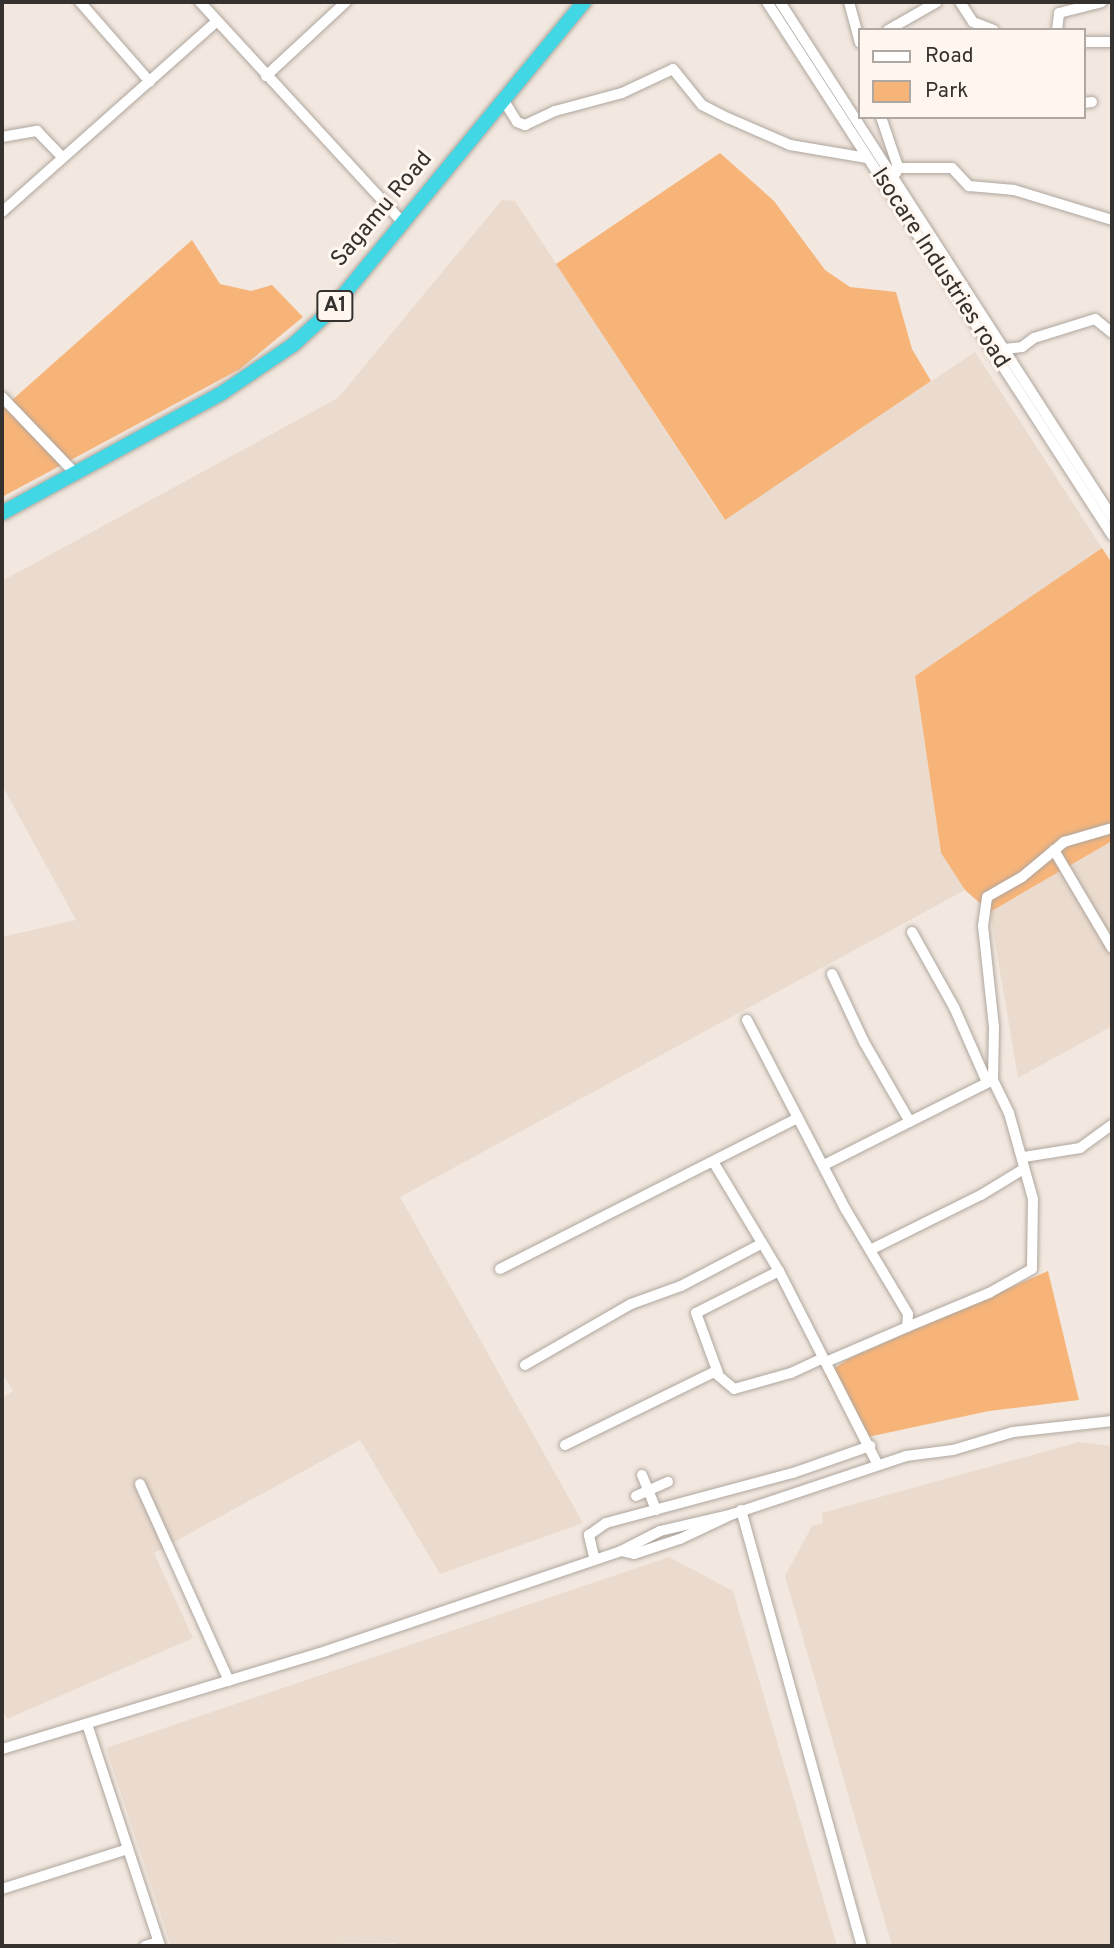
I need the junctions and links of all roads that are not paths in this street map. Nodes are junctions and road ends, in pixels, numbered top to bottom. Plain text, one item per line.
1 (80, 2) edge
2 (200, 2) edge
3 (345, 2) edge
4 (584, 2) edge
5 (767, 2) edge
6 (780, 2) edge
7 (849, 2) edge
8 (937, 2) edge
9 (960, 2) edge
10 (1102, 2) edge
11 (217, 22) junction
12 (788, 23) junction
13 (892, 28) edge
14 (989, 28) edge
15 (1057, 28) edge
16 (858, 37) edge
17 (1086, 42) edge
18 (1112, 42) edge
19 (266, 76) junction
20 (150, 82) junction
21 (504, 101) junction
22 (882, 119) edge
23 (2, 137) edge
24 (63, 158) junction
25 (867, 158) junction
26 (896, 173) junction
27 (2, 212) edge
28 (1112, 220) edge
29 (402, 222) junction
30 (985, 330) junction
31 (1112, 333) edge
32 (1004, 349) junction
33 (2, 397) edge
34 (75, 473) junction
35 (1109, 504) edge
36 (2, 513) edge
37 (1112, 517) edge
38 (1112, 535) edge
39 (1112, 828) edge
40 (1054, 850) junction
41 (912, 932) dead end
42 (1112, 948) edge
43 (832, 974) dead end
44 (747, 1020) dead end
45 (990, 1081) junction
46 (798, 1118) junction
47 (910, 1122) junction
48 (1112, 1125) edge
49 (1024, 1157) junction
50 (714, 1163) junction
51 (824, 1166) junction
52 (1023, 1170) junction
53 (761, 1244) junction
54 (870, 1250) junction
55 (500, 1269) dead end
56 (779, 1271) junction
57 (907, 1327) junction
58 (825, 1360) junction
59 (525, 1365) dead end
60 (718, 1373) junction
61 (1112, 1421) edge
62 (565, 1445) dead end
63 (870, 1446) junction
64 (878, 1465) junction
65 (642, 1475) dead end
66 (668, 1482) dead end
67 (140, 1484) dead end
68 (648, 1490) junction
69 (635, 1496) dead end
70 (656, 1510) junction
71 (737, 1512) junction
72 (594, 1558) junction
73 (229, 1681) junction
74 (87, 1724) junction
75 (2, 1749) edge
76 (128, 1849) junction
77 (2, 1889) edge
78 (159, 1944) edge
79 (145, 1946) edge
80 (862, 1946) edge

1 - 20 street
2 - 11 street
3 - 19 street
4 - 21 highway, Sagamu Road / A1
5 - 12 street, Isocare Industries road
6 - 12 street, Isocare Industries road
7 - 16 street
8 - 13 street
9 - 14 street
10 - 15 street
11 - 19 street
11 - 20 street
12 - 25 street, Isocare Industries road
12 - 26 street, Isocare Industries road
17 - 18 street
19 - 29 street
20 - 24 street
21 - 25 street
21 - 29 highway, Sagamu Road / A1
22 - 26 street
23 - 24 street
24 - 27 street
25 - 30 street, Isocare Industries road
26 - 28 street
26 - 30 street, Isocare Industries road
29 - 34 highway, Sagamu Road / A1
30 - 32 street, Isocare Industries road
30 - 38 street, Isocare Industries road
31 - 32 street
32 - 35 street, Isocare Industries road
33 - 34 street
34 - 36 highway, Sagamu Road / A1
35 - 37 street, Isocare Industries road
39 - 40 street
40 - 42 street
40 - 45 street
41 - 45 street
43 - 47 street
44 - 46 street
45 - 47 street
45 - 49 street
46 - 50 street
46 - 51 street
47 - 51 street
48 - 49 street
49 - 52 street
50 - 53 street
50 - 55 street
51 - 54 street
52 - 54 street
52 - 57 street
53 - 56 street
53 - 59 street
54 - 57 street
56 - 58 street
56 - 60 street
57 - 58 street
58 - 60 street
58 - 63 street
60 - 62 street
61 - 64 street
63 - 64 street
63 - 70 street
64 - 71 street
65 - 68 street
66 - 68 street
67 - 73 street
68 - 69 street
68 - 70 street
70 - 72 street
71 - 72 street
71 - 80 street
72 - 73 street
73 - 74 street
74 - 75 street
74 - 76 street
76 - 77 street
76 - 78 street
78 - 79 street

